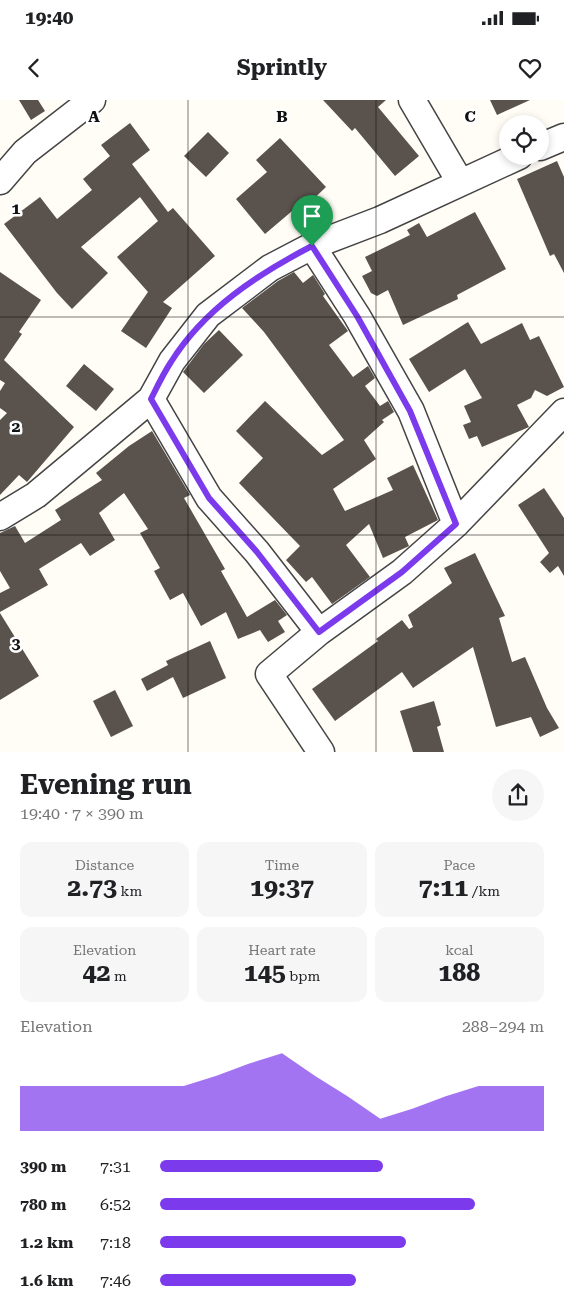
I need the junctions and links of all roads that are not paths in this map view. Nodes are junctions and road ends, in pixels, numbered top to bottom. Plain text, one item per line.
1 (92, 100) edge
2 (412, 100) edge
3 (564, 137) edge
4 (549, 143) edge
5 (499, 165) edge
6 (0, 181) edge
7 (460, 182) junction
8 (312, 246) junction
9 (151, 399) junction
10 (564, 412) edge
11 (0, 517) edge
12 (456, 524) junction
13 (319, 632) junction
14 (321, 752) edge

1 - 6 street
2 - 7 street
3 - 4 street
5 - 7 street
7 - 8 street
8 - 9 street
8 - 12 street
9 - 11 street
9 - 13 street
10 - 12 street
12 - 13 street
13 - 14 street

